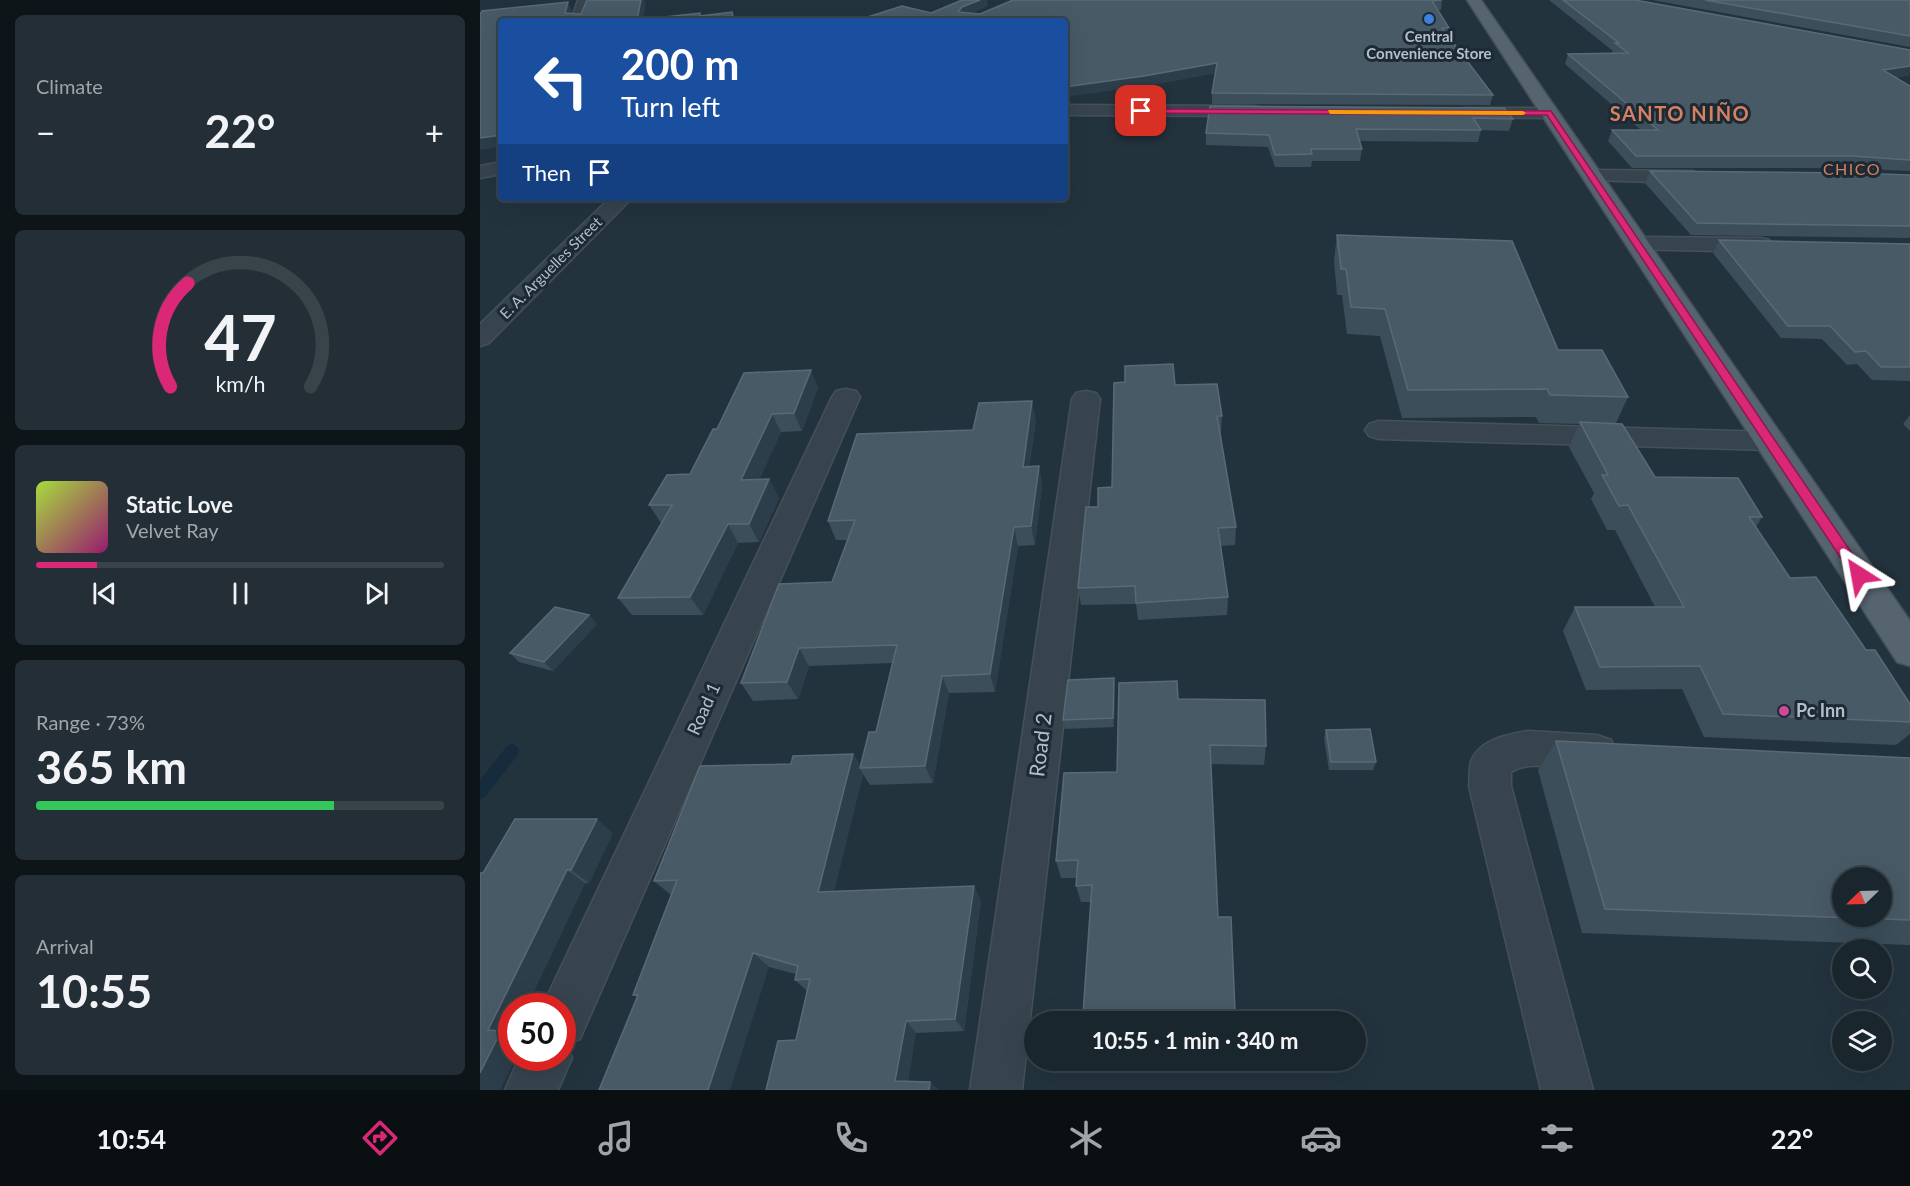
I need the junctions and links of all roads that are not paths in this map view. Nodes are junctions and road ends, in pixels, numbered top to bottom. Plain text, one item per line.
1 (585, 0) edge
2 (1474, 0) edge
3 (579, 18) edge
4 (1068, 110) edge
5 (1273, 111) edge
6 (1453, 112) edge
7 (1549, 113) junction
8 (498, 169) edge
9 (480, 172) edge
10 (1593, 176) junction
11 (1709, 177) edge
12 (619, 201) edge
13 (1638, 244) junction
14 (1779, 246) edge
15 (480, 338) edge
16 (846, 397) dead end
17 (1086, 399) dead end
18 (1379, 430) dead end
19 (1771, 441) junction
20 (1910, 651) edge
21 (1639, 755) edge
22 (575, 993) edge
23 (540, 1071) edge
24 (531, 1090) edge
25 (996, 1090) edge
26 (1567, 1090) edge

1 - 3 street
2 - 7 main road
4 - 5 street
6 - 7 street
7 - 10 main road
8 - 9 street
10 - 11 street
10 - 13 main road
12 - 15 street, E. A. Arguelles Street
13 - 14 street
13 - 19 main road
16 - 22 street, Road 1
17 - 25 street, Road 2
18 - 19 street
19 - 20 main road
21 - 26 street
23 - 24 street

